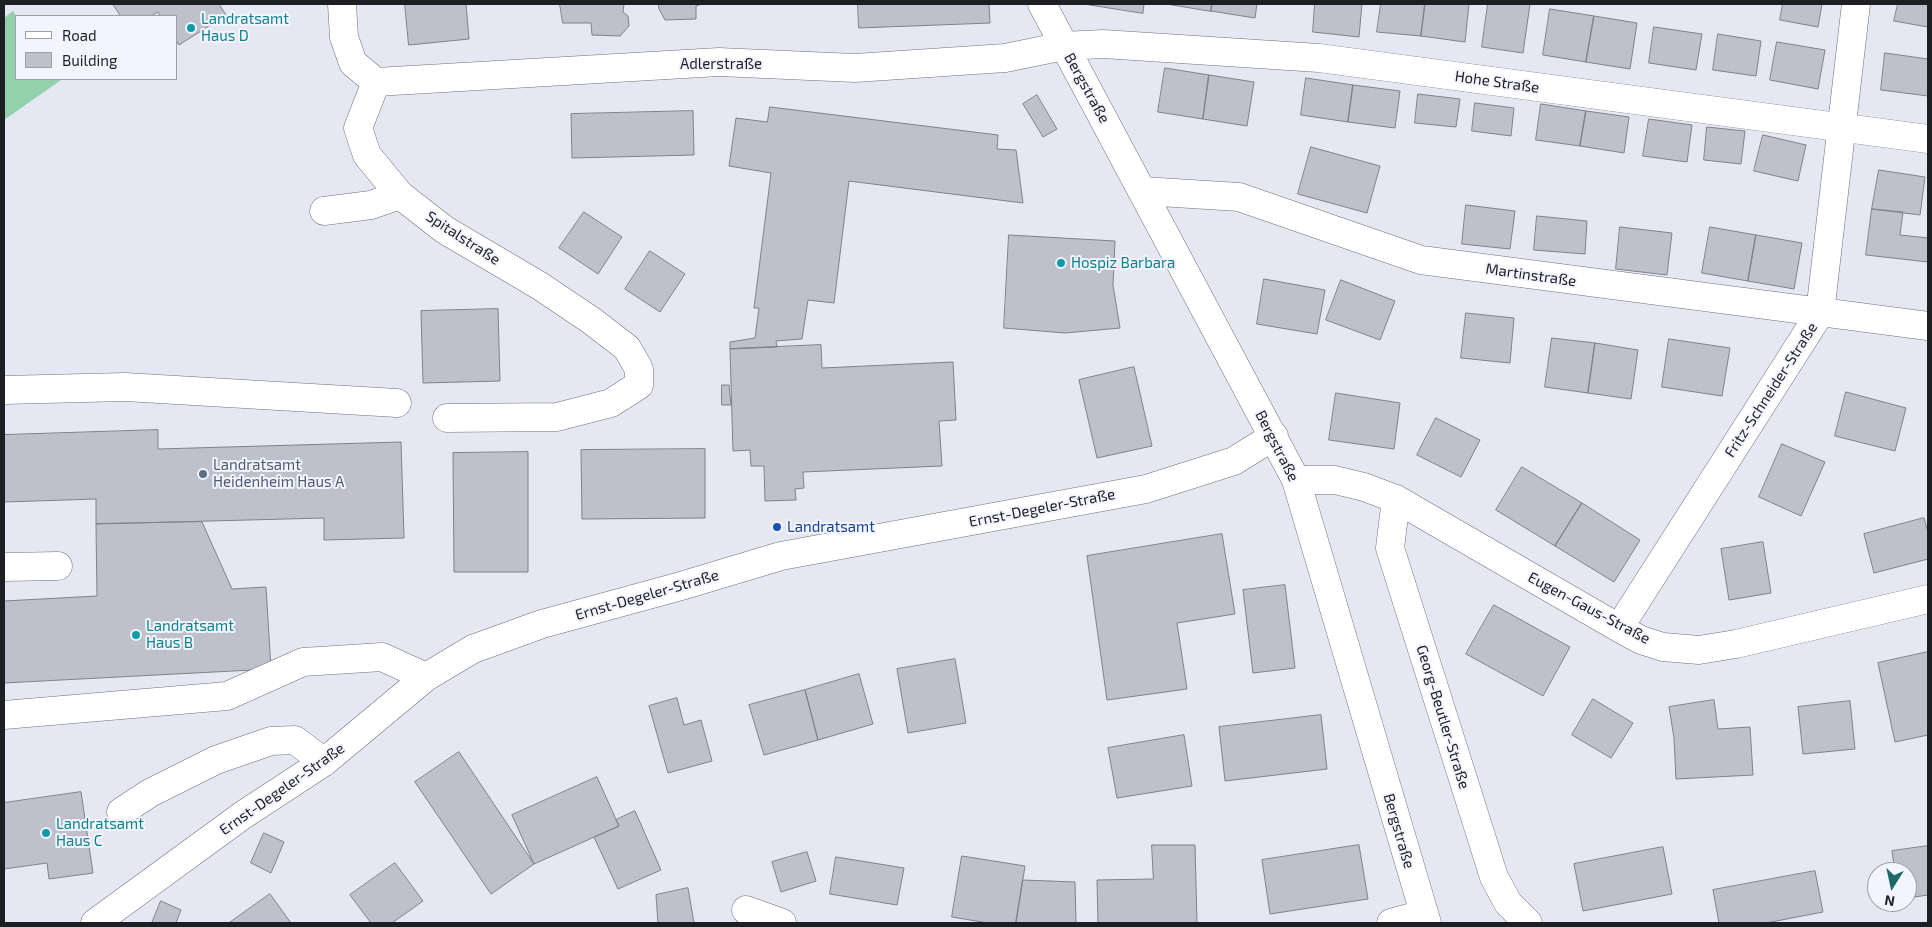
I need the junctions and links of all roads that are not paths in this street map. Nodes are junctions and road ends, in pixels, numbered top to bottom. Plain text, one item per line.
1 (342, 4) edge
2 (1042, 4) edge
3 (1856, 4) edge
4 (1064, 46) junction
5 (376, 82) junction
6 (1841, 128) junction
7 (1928, 139) edge
8 (1143, 191) junction
9 (400, 195) junction
10 (324, 212) dead end
11 (1820, 313) junction
12 (1928, 326) edge
13 (4, 390) edge
14 (397, 403) dead end
15 (447, 418) dead end
16 (1274, 436) junction
17 (1296, 480) junction
18 (1396, 499) junction
19 (58, 566) dead end
20 (4, 568) edge
21 (1928, 598) edge
22 (1620, 628) junction
23 (426, 677) junction
24 (4, 715) edge
25 (324, 762) junction
26 (121, 812) dead end
27 (746, 910) dead end
28 (1425, 919) edge
29 (96, 923) edge
30 (782, 923) edge
31 (1392, 923) edge
32 (1528, 923) edge

1 - 5 street
2 - 4 street, Bergstraße
3 - 6 street, Fritz-Schneider-Straße
4 - 5 street, Adlerstraße
4 - 6 street, Hohe Straße
4 - 8 street, Bergstraße
5 - 9 street, Spitalstraße
6 - 7 street, Hohe Straße
6 - 11 street, Fritz-Schneider-Straße
8 - 11 street, Martinstraße
8 - 16 street, Bergstraße
9 - 10 street
9 - 15 street, Spitalstraße
11 - 12 street, Martinstraße
11 - 22 street, Fritz-Schneider-Straße
13 - 14 street
16 - 17 street, Bergstraße
16 - 23 street, Ernst-Degeler-Straße
17 - 18 street, Eugen-Gaus-Straße
17 - 28 street, Bergstraße
18 - 22 street, Eugen-Gaus-Straße
18 - 32 street, Georg-Beutler-Straße
19 - 20 street
21 - 22 street, Eugen-Gaus-Straße
23 - 24 street
23 - 25 street, Ernst-Degeler-Straße
25 - 26 street
25 - 29 street, Ernst-Degeler-Straße
27 - 30 street
28 - 31 street

